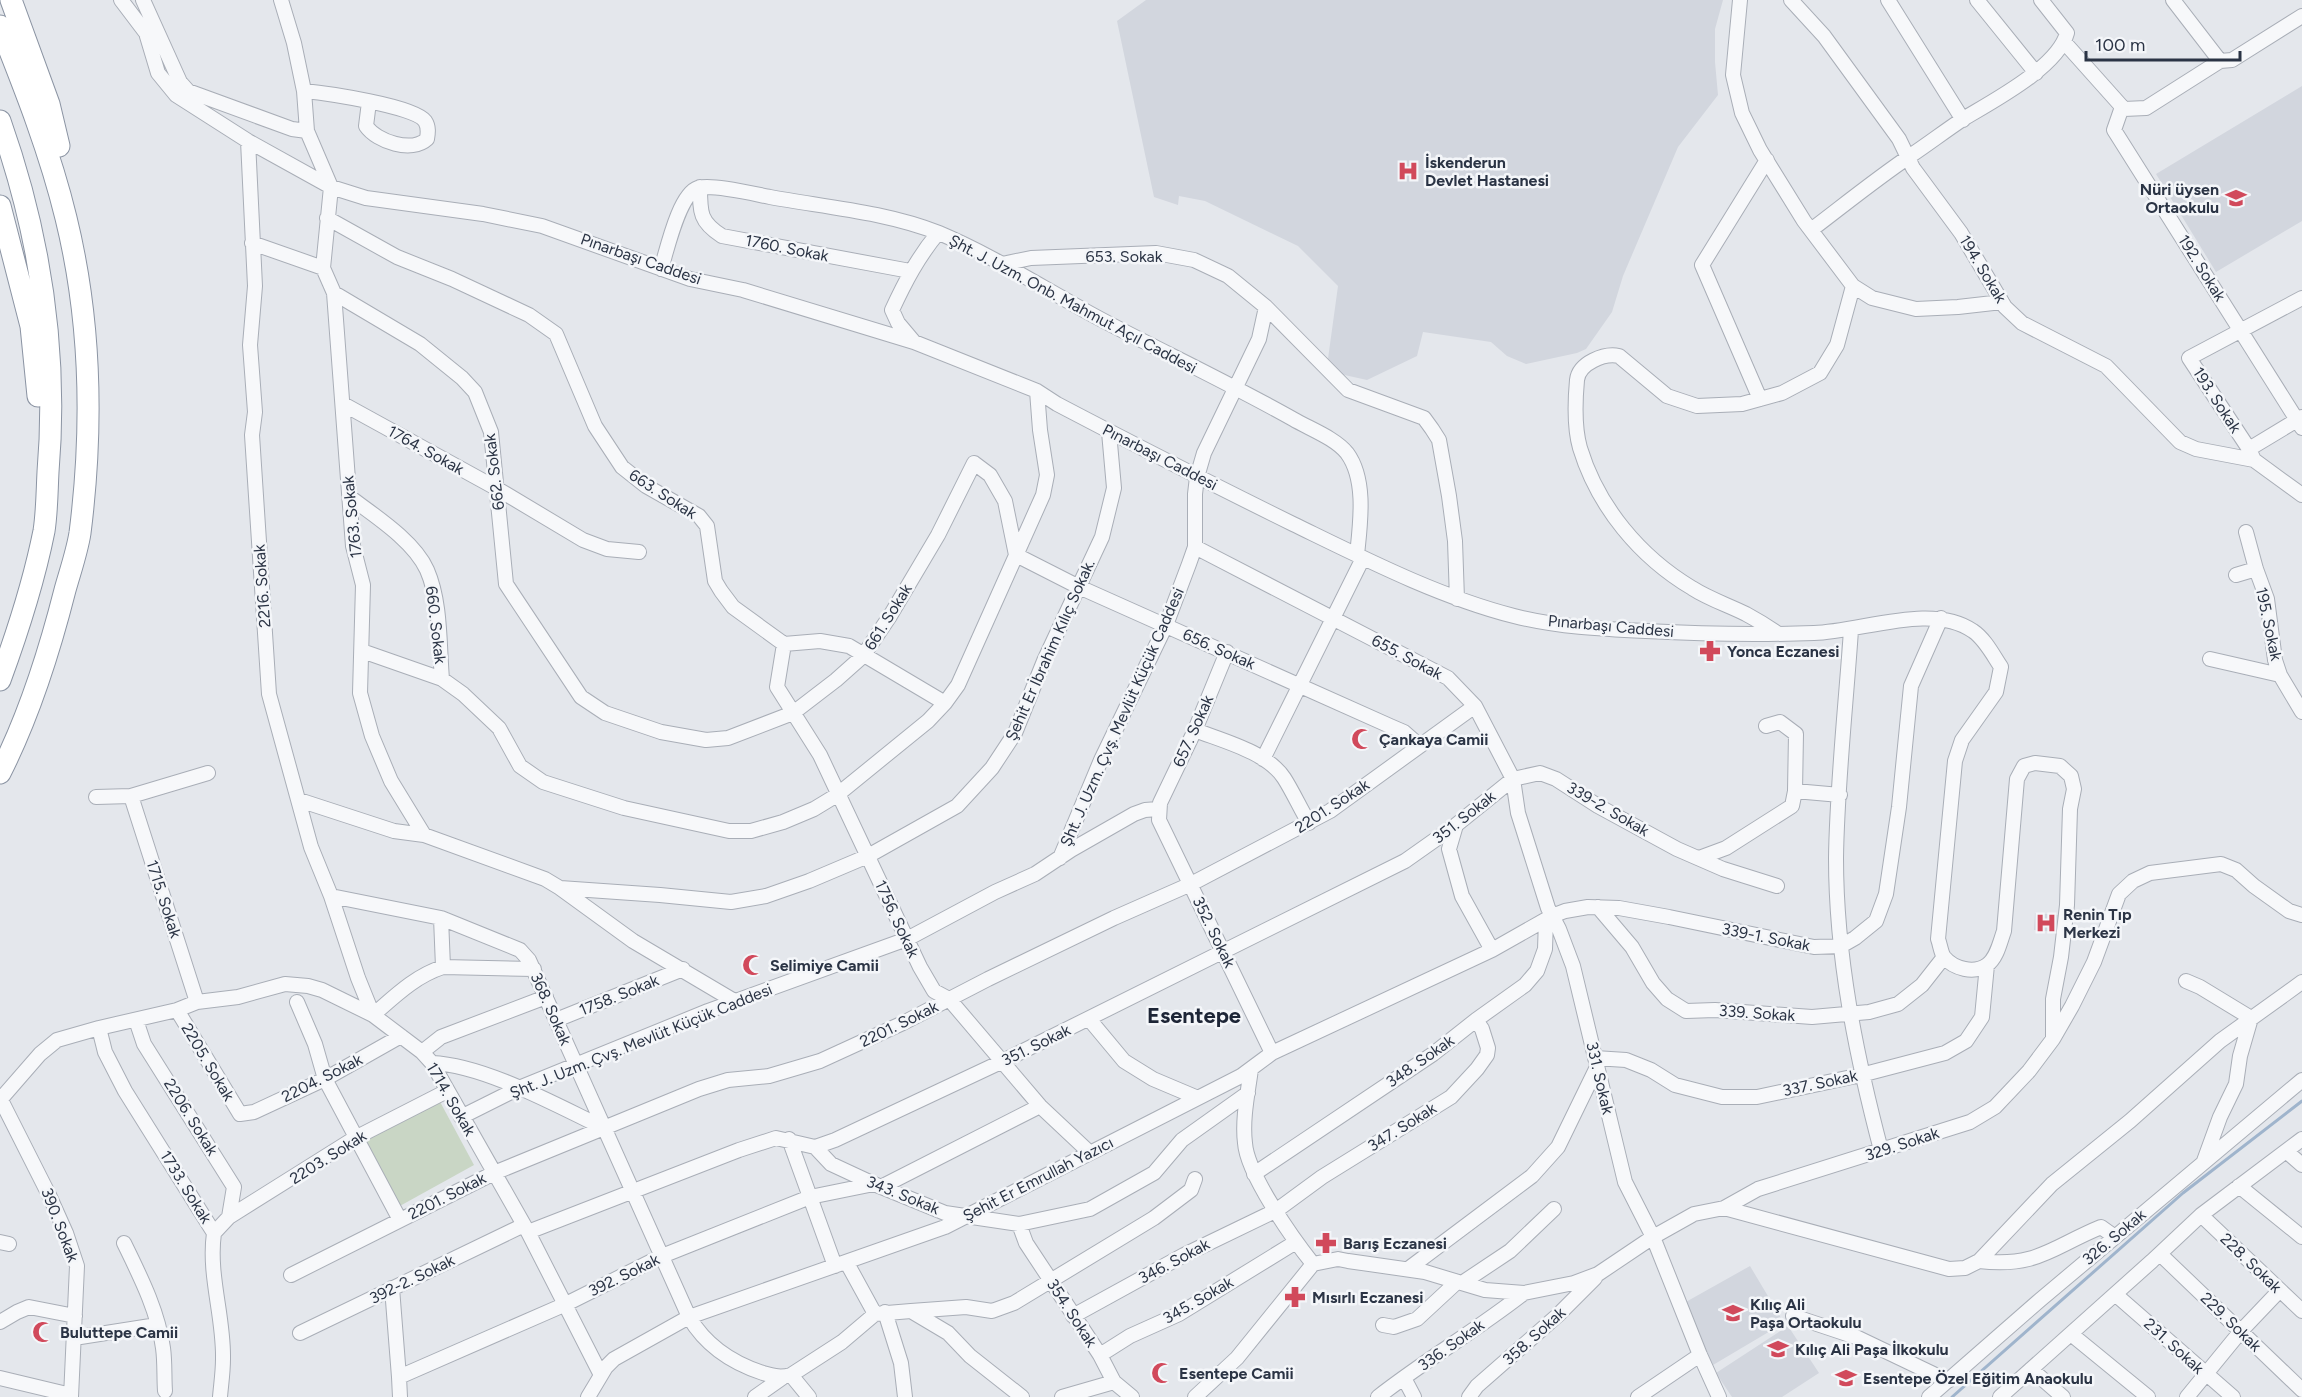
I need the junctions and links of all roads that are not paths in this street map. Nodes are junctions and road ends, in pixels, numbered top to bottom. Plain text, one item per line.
1 (11, 0) edge
2 (122, 0) edge
3 (143, 0) edge
4 (281, 0) edge
5 (1740, 0) edge
6 (1791, 0) edge
7 (1888, 0) edge
8 (1977, 0) edge
9 (2041, 0) edge
10 (2173, 0) edge
11 (2302, 16) edge
12 (0, 26) edge
13 (2065, 43) junction
14 (2220, 61) junction
15 (2036, 73) junction
16 (304, 91) junction
17 (369, 102) junction
18 (2122, 107) junction
19 (1963, 120) junction
20 (0, 122) edge
21 (307, 131) junction
22 (248, 141) junction
23 (1907, 158) junction
24 (1767, 160) junction
25 (331, 187) junction
26 (699, 188) junction
27 (0, 206) edge
28 (327, 218) junction
29 (1811, 230) junction
30 (938, 233) junction
31 (252, 243) junction
32 (1002, 264) junction
33 (323, 268) junction
34 (661, 269) junction
35 (910, 271) junction
36 (1853, 286) junction
37 (334, 293) junction
38 (2002, 302) junction
39 (2300, 303) edge
40 (1266, 307) junction
41 (2241, 330) junction
42 (914, 342) junction
43 (1236, 387) junction
44 (1037, 391) junction
45 (1760, 399) junction
46 (343, 404) junction
47 (2301, 422) edge
48 (1110, 432) junction
49 (2252, 454) junction
50 (1197, 477) junction
51 (496, 488) junction
52 (2302, 495) edge
53 (351, 498) junction
54 (2246, 532) dead end
55 (79, 535) junction
56 (1196, 547) junction
57 (639, 552) dead end
58 (1016, 555) junction
59 (1360, 557) junction
60 (2256, 569) junction
61 (2236, 575) dead end
62 (1079, 587) junction
63 (1457, 599) junction
64 (1332, 618) junction
65 (1941, 618) junction
66 (1166, 625) junction
67 (18, 630) junction
68 (1851, 630) junction
69 (1777, 633) junction
70 (784, 644) junction
71 (362, 651) junction
72 (1227, 652) junction
73 (863, 656) junction
74 (2210, 659) dead end
75 (2280, 675) junction
76 (442, 679) junction
77 (0, 680) edge
78 (1299, 685) junction
79 (588, 702) joint
80 (945, 703) junction
81 (1475, 706) junction
82 (2302, 712) edge
83 (794, 713) junction
84 (1766, 726) dead end
85 (1195, 730) junction
86 (1420, 746) junction
87 (1263, 759) junction
88 (0, 773) edge
89 (208, 773) dead end
90 (1513, 779) junction
91 (1795, 791) junction
92 (837, 795) junction
93 (1840, 795) junction
94 (131, 796) junction
95 (96, 797) dead end
96 (299, 800) junction
97 (1158, 809) junction
98 (1309, 823) junction
99 (1456, 825) junction
100 (424, 835) junction
101 (868, 856) junction
102 (1060, 858) junction
103 (1700, 858) junction
104 (1191, 884) junction
105 (1777, 886) dead end
106 (560, 888) junction
107 (331, 896) junction
108 (1598, 907) junction
109 (2302, 915) edge
110 (441, 918) junction
111 (1549, 918) junction
112 (907, 939) junction
113 (1841, 946) junction
114 (1492, 950) junction
115 (1224, 951) junction
116 (1944, 957) junction
117 (1987, 965) junction
118 (443, 967) junction
119 (534, 969) junction
120 (683, 969) junction
121 (2186, 981) dead end
122 (2302, 982) edge
123 (546, 997) junction
124 (949, 999) junction
125 (197, 1002) junction
126 (297, 1002) dead end
127 (736, 1002) junction
128 (177, 1010) junction
129 (1851, 1013) junction
130 (373, 1015) junction
131 (2251, 1017) junction
132 (1089, 1019) junction
133 (136, 1020) junction
134 (556, 1020) junction
135 (1476, 1020) junction
136 (99, 1028) junction
137 (401, 1036) junction
138 (2053, 1039) junction
139 (422, 1052) junction
140 (1272, 1053) junction
141 (1001, 1062) junction
142 (432, 1063) junction
143 (1596, 1063) junction
144 (576, 1064) junction
145 (1251, 1069) junction
146 (1861, 1075) junction
147 (325, 1079) junction
148 (2302, 1080) edge
149 (519, 1088) junction
150 (447, 1091) junction
151 (1248, 1093) junction
152 (1198, 1098) junction
153 (0, 1103) edge
154 (1040, 1106) junction
155 (240, 1114) joint
156 (461, 1117) junction
157 (604, 1128) junction
158 (355, 1138) junction
159 (2302, 1139) edge
160 (789, 1140) junction
161 (815, 1147) junction
162 (1881, 1150) junction
163 (2286, 1151) junction
164 (1089, 1152) junction
165 (2203, 1163) junction
166 (2302, 1165) edge
167 (494, 1173) junction
168 (1254, 1174) junction
169 (1195, 1179) dead end
170 (878, 1186) junction
171 (2240, 1186) junction
172 (634, 1191) junction
173 (810, 1197) junction
174 (1724, 1208) junction
175 (1554, 1209) dead end
176 (1277, 1210) junction
177 (2201, 1215) junction
178 (965, 1216) junction
179 (229, 1217) junction
180 (400, 1220) junction
181 (1019, 1224) junction
182 (526, 1229) junction
183 (214, 1233) junction
184 (1653, 1237) junction
185 (2115, 1237) junction
186 (2302, 1237) edge
187 (1296, 1242) junction
188 (124, 1243) dead end
189 (2160, 1254) junction
190 (663, 1256) junction
191 (1979, 1261) junction
192 (841, 1264) junction
193 (1313, 1264) junction
194 (1408, 1269) junction
195 (1598, 1274) junction
196 (291, 1275) dead end
197 (1052, 1281) junction
198 (1459, 1282) junction
199 (392, 1288) junction
200 (2280, 1290) junction
201 (1524, 1293) junction
202 (2115, 1294) junction
203 (566, 1304) junction
204 (911, 1311) junction
205 (2302, 1311) edge
206 (880, 1313) junction
207 (75, 1316) junction
208 (1073, 1316) junction
209 (1793, 1316) dead end
210 (689, 1317) junction
211 (0, 1322) edge
212 (157, 1325) junction
213 (1383, 1325) dead end
214 (2241, 1331) junction
215 (300, 1333) dead end
216 (2071, 1334) junction
217 (74, 1338) junction
218 (1100, 1355) junction
219 (1700, 1355) junction
220 (2031, 1369) junction
221 (2206, 1374) junction
222 (601, 1375) junction
223 (399, 1377) junction
224 (786, 1377) junction
225 (0, 1378) edge
226 (1404, 1378) junction
227 (1948, 1381) junction
228 (1114, 1382) junction
229 (2302, 1390) edge
230 (165, 1391) dead end
231 (1642, 1395) edge
232 (71, 1396) edge
233 (220, 1397) edge
234 (400, 1397) edge
235 (588, 1397) edge
236 (755, 1397) edge
237 (809, 1397) edge
238 (905, 1397) edge
239 (1022, 1397) edge
240 (1062, 1397) edge
241 (1132, 1397) edge
242 (1195, 1397) edge
243 (1378, 1397) edge
244 (1414, 1397) edge
245 (1468, 1397) edge
246 (1719, 1397) edge
247 (1929, 1397) edge
248 (2000, 1397) edge
249 (2062, 1397) edge
250 (2148, 1397) edge
251 (2187, 1397) edge
252 (2233, 1397) edge

1 - 55 highway
2 - 22 street, Pınarbaşı Caddesi
3 - 21 street
4 - 16 street
5 - 24 street
6 - 23 street, 194. Sokak
7 - 19 street
8 - 15 street
9 - 13 street
10 - 14 street
11 - 14 street
12 - 55 highway
13 - 15 street
13 - 18 street
14 - 18 street
15 - 19 street
16 - 17 street
16 - 21 street
17 - 17 street
18 - 41 street, 192. Sokak
19 - 23 street
20 - 67 highway
21 - 25 street
22 - 25 street, Pınarbaşı Caddesi
22 - 31 street, 2216. Sokak
23 - 29 street
23 - 38 street, 194. Sokak
24 - 29 street
24 - 45 street
25 - 28 street, 1763. Sokak
25 - 34 street, Pınarbaşı Caddesi
26 - 30 street, Şht. J. Uzm. Onb. Mahmut Açıl Caddesi
26 - 34 street
26 - 35 street, 1760. Sokak
27 - 67 highway
28 - 33 street, 1763. Sokak
28 - 70 street, 663. Sokak
29 - 36 street
30 - 32 street, Şht. J. Uzm. Onb. Mahmut Açıl Caddesi
30 - 35 street
31 - 33 street
31 - 96 street, 2216. Sokak
32 - 40 street, 653. Sokak
32 - 43 street, Şht. J. Uzm. Onb. Mahmut Açıl Caddesi
33 - 37 street, 1763. Sokak
34 - 42 street, Pınarbaşı Caddesi
35 - 42 street
36 - 38 street
36 - 45 street
37 - 46 street, 1763. Sokak
37 - 51 street, 662. Sokak
38 - 49 street, 194. Sokak
39 - 41 street, 193. Sokak
40 - 43 street, Şht. J. Uzm. Çvş. Mevlüt Küçük Caddesi
40 - 63 street
41 - 47 street, 192. Sokak
41 - 49 street, 193. Sokak
42 - 44 street, Pınarbaşı Caddesi
43 - 50 street, Şht. J. Uzm. Çvş. Mevlüt Küçük Caddesi
43 - 59 street, Şht. J. Uzm. Onb. Mahmut Açıl Caddesi
44 - 48 street, Pınarbaşı Caddesi
44 - 58 street
45 - 69 street
46 - 51 street, 1764. Sokak
46 - 53 street, 1763. Sokak
47 - 49 street
48 - 50 street, Pınarbaşı Caddesi
48 - 62 street, Şehit Er İbrahim Kılıç Sokak.
49 - 52 street, 194. Sokak
50 - 56 street, Şht. J. Uzm. Çvş. Mevlüt Küçük Caddesi
50 - 59 street, Pınarbaşı Caddesi
51 - 57 street, 1764. Sokak
51 - 79 street, 662. Sokak
53 - 71 street, 1763. Sokak
53 - 76 street, 660. Sokak
54 - 60 street, 195. Sokak
55 - 88 highway
56 - 64 street, 655. Sokak
56 - 66 street, Şht. J. Uzm. Çvş. Mevlüt Küçük Caddesi
58 - 62 street, 656. Sokak
58 - 73 street, 661. Sokak
58 - 80 street
59 - 63 street, Pınarbaşı Caddesi
59 - 64 street, Şht. J. Uzm. Onb. Mahmut Açıl Caddesi
60 - 61 street
60 - 75 street, 195. Sokak
62 - 66 street, 656. Sokak
62 - 101 street, Şehit Er İbrahim Kılıç Sokak.
63 - 69 street, Pınarbaşı Caddesi
64 - 78 street, Şht. J. Uzm. Onb. Mahmut Açıl Caddesi
64 - 81 street, 655. Sokak
65 - 68 street, Pınarbaşı Caddesi
65 - 113 street
65 - 116 street, Pınarbaşı Caddesi
66 - 72 street, 656. Sokak
66 - 102 street, Şht. J. Uzm. Çvş. Mevlüt Küçük Caddesi
67 - 77 highway
68 - 69 street, Pınarbaşı Caddesi
68 - 93 street
70 - 73 street
70 - 83 street, 1756. Sokak
71 - 76 street
71 - 100 street, 1763. Sokak
72 - 78 street, 656. Sokak
72 - 85 street, 657. Sokak
73 - 80 street
73 - 83 street, 661. Sokak
74 - 75 street
75 - 82 street, 195. Sokak
76 - 92 street
78 - 86 street, 656. Sokak
78 - 87 street, Şht. J. Uzm. Onb. Mahmut Açıl Caddesi
79 - 83 street, 661. Sokak
80 - 92 street
81 - 86 street, 2201. Sokak
81 - 90 street, 655. Sokak
83 - 92 street, 1756. Sokak
84 - 91 street
85 - 87 street
85 - 97 street, 657. Sokak
86 - 98 street, 2201. Sokak
87 - 98 street
89 - 94 street
90 - 99 street, 351. Sokak
90 - 103 street, 339-2. Sokak
90 - 111 street, 655. Sokak
91 - 93 street
91 - 103 street
92 - 101 street, 1756. Sokak
93 - 113 street
94 - 95 street
94 - 125 street, 1715. Sokak
96 - 100 street, Şehit Er İbrahim Kılıç Sokak.
96 - 107 street, 2216. Sokak
97 - 102 street
97 - 104 street, 352. Sokak
98 - 104 street, 2201. Sokak
99 - 114 street
99 - 115 street, 351. Sokak
100 - 106 street, Şehit Er İbrahim Kılıç Sokak.
101 - 106 street, Şehit Er İbrahim Kılıç Sokak.
101 - 112 street, 1756. Sokak
102 - 112 street, Şht. J. Uzm. Çvş. Mevlüt Küçük Caddesi
103 - 105 street, 339-2. Sokak
104 - 115 street, 352. Sokak
104 - 124 street, 2201. Sokak
106 - 120 street
107 - 110 street, 368. Sokak
107 - 130 street, 2216. Sokak
108 - 111 street, 339-1. Sokak
108 - 113 street, 339-1. Sokak
108 - 129 street, 339. Sokak
109 - 138 street
110 - 118 street
110 - 119 street, 368. Sokak
111 - 114 street, 339-1. Sokak
111 - 135 street, 348. Sokak
111 - 143 street, 331. Sokak
112 - 124 street, 1756. Sokak
112 - 127 street, Şht. J. Uzm. Çvş. Mevlüt Küçük Caddesi
113 - 129 street
114 - 140 street, Şehit Er Emrullah Yazıcı
115 - 132 street, 351. Sokak
115 - 140 street, 352. Sokak
116 - 117 street
116 - 129 street, 339. Sokak
117 - 138 street
117 - 146 street, 337. Sokak
118 - 119 street
118 - 130 street
119 - 123 street, 368. Sokak
120 - 127 street
120 - 134 street, 1758. Sokak
121 - 131 street
122 - 131 street
123 - 134 street, 368. Sokak
123 - 139 street
124 - 141 street, 1756. Sokak
124 - 157 street, 2201. Sokak
125 - 128 street, 1714. Sokak
125 - 130 street, 1714. Sokak
126 - 147 street
127 - 144 street, Şht. J. Uzm. Çvş. Mevlüt Küçük Caddesi
128 - 133 street, 1714. Sokak
128 - 155 street, 2205. Sokak
129 - 146 street
130 - 137 street, 1714. Sokak
131 - 165 street
131 - 191 street
132 - 141 street, 351. Sokak
132 - 152 street
133 - 136 street, 1714. Sokak
133 - 179 street, 2206. Sokak
134 - 144 street, 368. Sokak
135 - 168 street, 348. Sokak
135 - 176 street, 347. Sokak
136 - 153 street, 1714. Sokak
136 - 183 street, 1733. Sokak
137 - 139 street, 1714. Sokak
137 - 147 street, 2204. Sokak
138 - 162 street, 329. Sokak
139 - 142 street, 1714. Sokak
140 - 145 street, Şehit Er Emrullah Yazıcı
141 - 154 street, 1756. Sokak
141 - 161 street, 351. Sokak
142 - 149 street
142 - 150 street, 1714. Sokak
143 - 146 street, 337. Sokak
143 - 184 street, 331. Sokak
143 - 194 street
144 - 149 street, Şht. J. Uzm. Çvş. Mevlüt Küçük Caddesi
144 - 157 street, 368. Sokak
145 - 151 street
145 - 152 street, Şehit Er Emrullah Yazıcı
146 - 162 street
147 - 155 street, 2204. Sokak
147 - 158 street
148 - 165 street, 326. Sokak
149 - 156 street, Şht. J. Uzm. Çvş. Mevlüt Küçük Caddesi
149 - 157 street
150 - 156 street, 1714. Sokak
150 - 158 street, 2203. Sokak
151 - 168 street
151 - 181 street, 343. Sokak
152 - 164 street, Şehit Er Emrullah Yazıcı
153 - 207 street, 390. Sokak
154 - 164 street, 1756. Sokak
154 - 170 street, 392. Sokak
156 - 167 street, 1714. Sokak
157 - 167 street, 2201. Sokak
157 - 172 street, 368. Sokak
158 - 179 street, 2203. Sokak
158 - 180 street
159 - 163 street
160 - 161 street
160 - 172 street
160 - 173 street
161 - 170 street, 343. Sokak
162 - 174 street, 329. Sokak
163 - 166 street
163 - 171 street
164 - 178 street, Şehit Er Emrullah Yazıcı
165 - 185 street, 326. Sokak
167 - 180 street, 2201. Sokak
167 - 182 street, 1714. Sokak
168 - 176 street
169 - 197 street
170 - 173 street, 392. Sokak
170 - 178 street, 343. Sokak
171 - 177 street
171 - 186 street
172 - 182 street
172 - 190 street, 368. Sokak
173 - 190 street, 392. Sokak
173 - 192 street
174 - 184 street
174 - 191 street
175 - 198 street
176 - 187 street
176 - 208 street, 346. Sokak
177 - 189 street
177 - 200 street, 228. Sokak
178 - 181 street, 343. Sokak
178 - 192 street, Şehit Er Emrullah Yazıcı
179 - 183 street, 2203. Sokak
180 - 196 street, 2201. Sokak
181 - 197 street, 354. Sokak
182 - 199 street, 392-2. Sokak
182 - 203 street, 1714. Sokak
183 - 233 street, 1733. Sokak
184 - 195 street
184 - 219 street, 331. Sokak
185 - 191 street
185 - 227 street, 326. Sokak
187 - 193 street
187 - 218 street, 345. Sokak
188 - 212 street
189 - 202 street
189 - 214 street, 229. Sokak
190 - 203 street, 392. Sokak
190 - 210 street, 368. Sokak
192 - 206 street
192 - 210 street, Şehit Er Emrullah Yazıcı
193 - 194 street
193 - 242 street
194 - 198 street
195 - 201 street
195 - 245 street, 358. Sokak
197 - 204 street
197 - 208 street, 354. Sokak
198 - 201 street
198 - 213 street
199 - 215 street, 392-2. Sokak
199 - 223 street
200 - 205 street, 228. Sokak
200 - 214 street
201 - 226 street, 336. Sokak
202 - 216 street
202 - 221 street, 231. Sokak
203 - 222 street, 1714. Sokak
203 - 223 street, 392. Sokak
204 - 206 street
204 - 239 street
206 - 224 street
206 - 238 street
207 - 211 street
207 - 217 street, 390. Sokak
208 - 218 street, 354. Sokak
209 - 227 street
210 - 222 street, Şehit Er Emrullah Yazıcı
210 - 224 street, 368. Sokak
212 - 217 street
212 - 230 street
214 - 221 street
214 - 229 street, 229. Sokak
216 - 220 street
216 - 250 street
217 - 232 street, 390. Sokak
218 - 228 street, 354. Sokak
219 - 231 street
219 - 246 street, 331. Sokak
220 - 248 street
220 - 249 street
221 - 251 street
221 - 252 street, 231. Sokak
222 - 235 street, Şehit Er Emrullah Yazıcı
223 - 234 street
224 - 236 street
224 - 237 street
225 - 232 street
226 - 243 street, 336. Sokak
226 - 244 street
227 - 247 street, 326. Sokak
228 - 240 street
228 - 241 street, 354. Sokak

